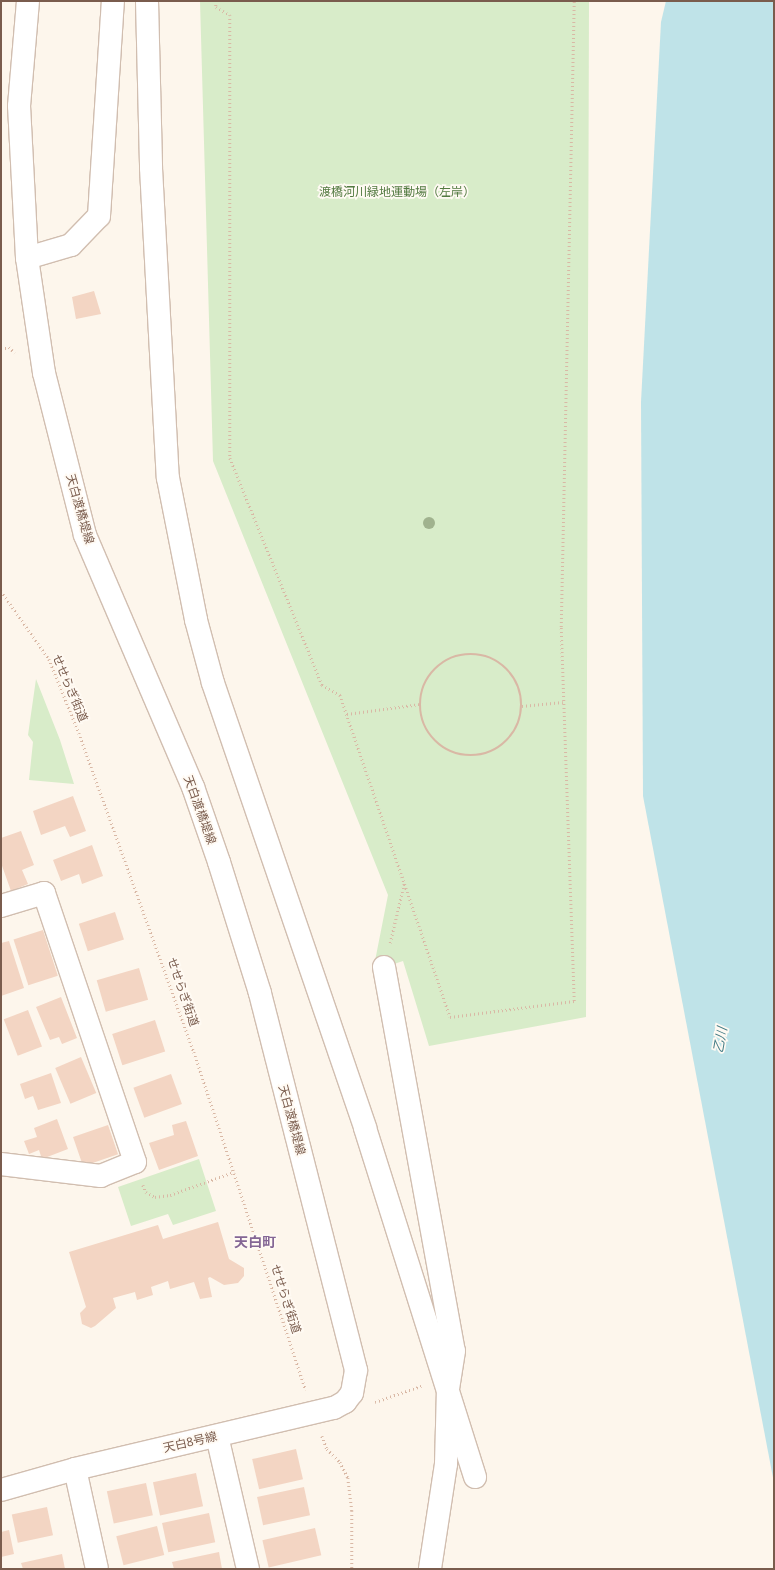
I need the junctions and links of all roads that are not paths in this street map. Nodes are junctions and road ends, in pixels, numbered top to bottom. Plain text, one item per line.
1 (28, 1) edge
2 (113, 1) edge
3 (147, 1) edge
4 (27, 258) junction
5 (1, 906) edge
6 (384, 967) road end
7 (1, 1164) edge
8 (356, 1370) joint
9 (448, 1388) junction
10 (217, 1436) junction
11 (75, 1469) junction
12 (475, 1477) dead end
13 (1, 1490) edge
14 (97, 1569) edge
15 (248, 1569) edge
16 (430, 1569) edge

1 - 4 street, 天白渡橋堤線
2 - 4 street
3 - 9 street
4 - 8 street, 天白渡橋堤線
5 - 7 street
6 - 9 street
8 - 10 street, 天白8号線
9 - 12 street
9 - 16 street
10 - 11 street, 天白8号線
10 - 15 street
11 - 13 street, 天白8号線
11 - 14 street

